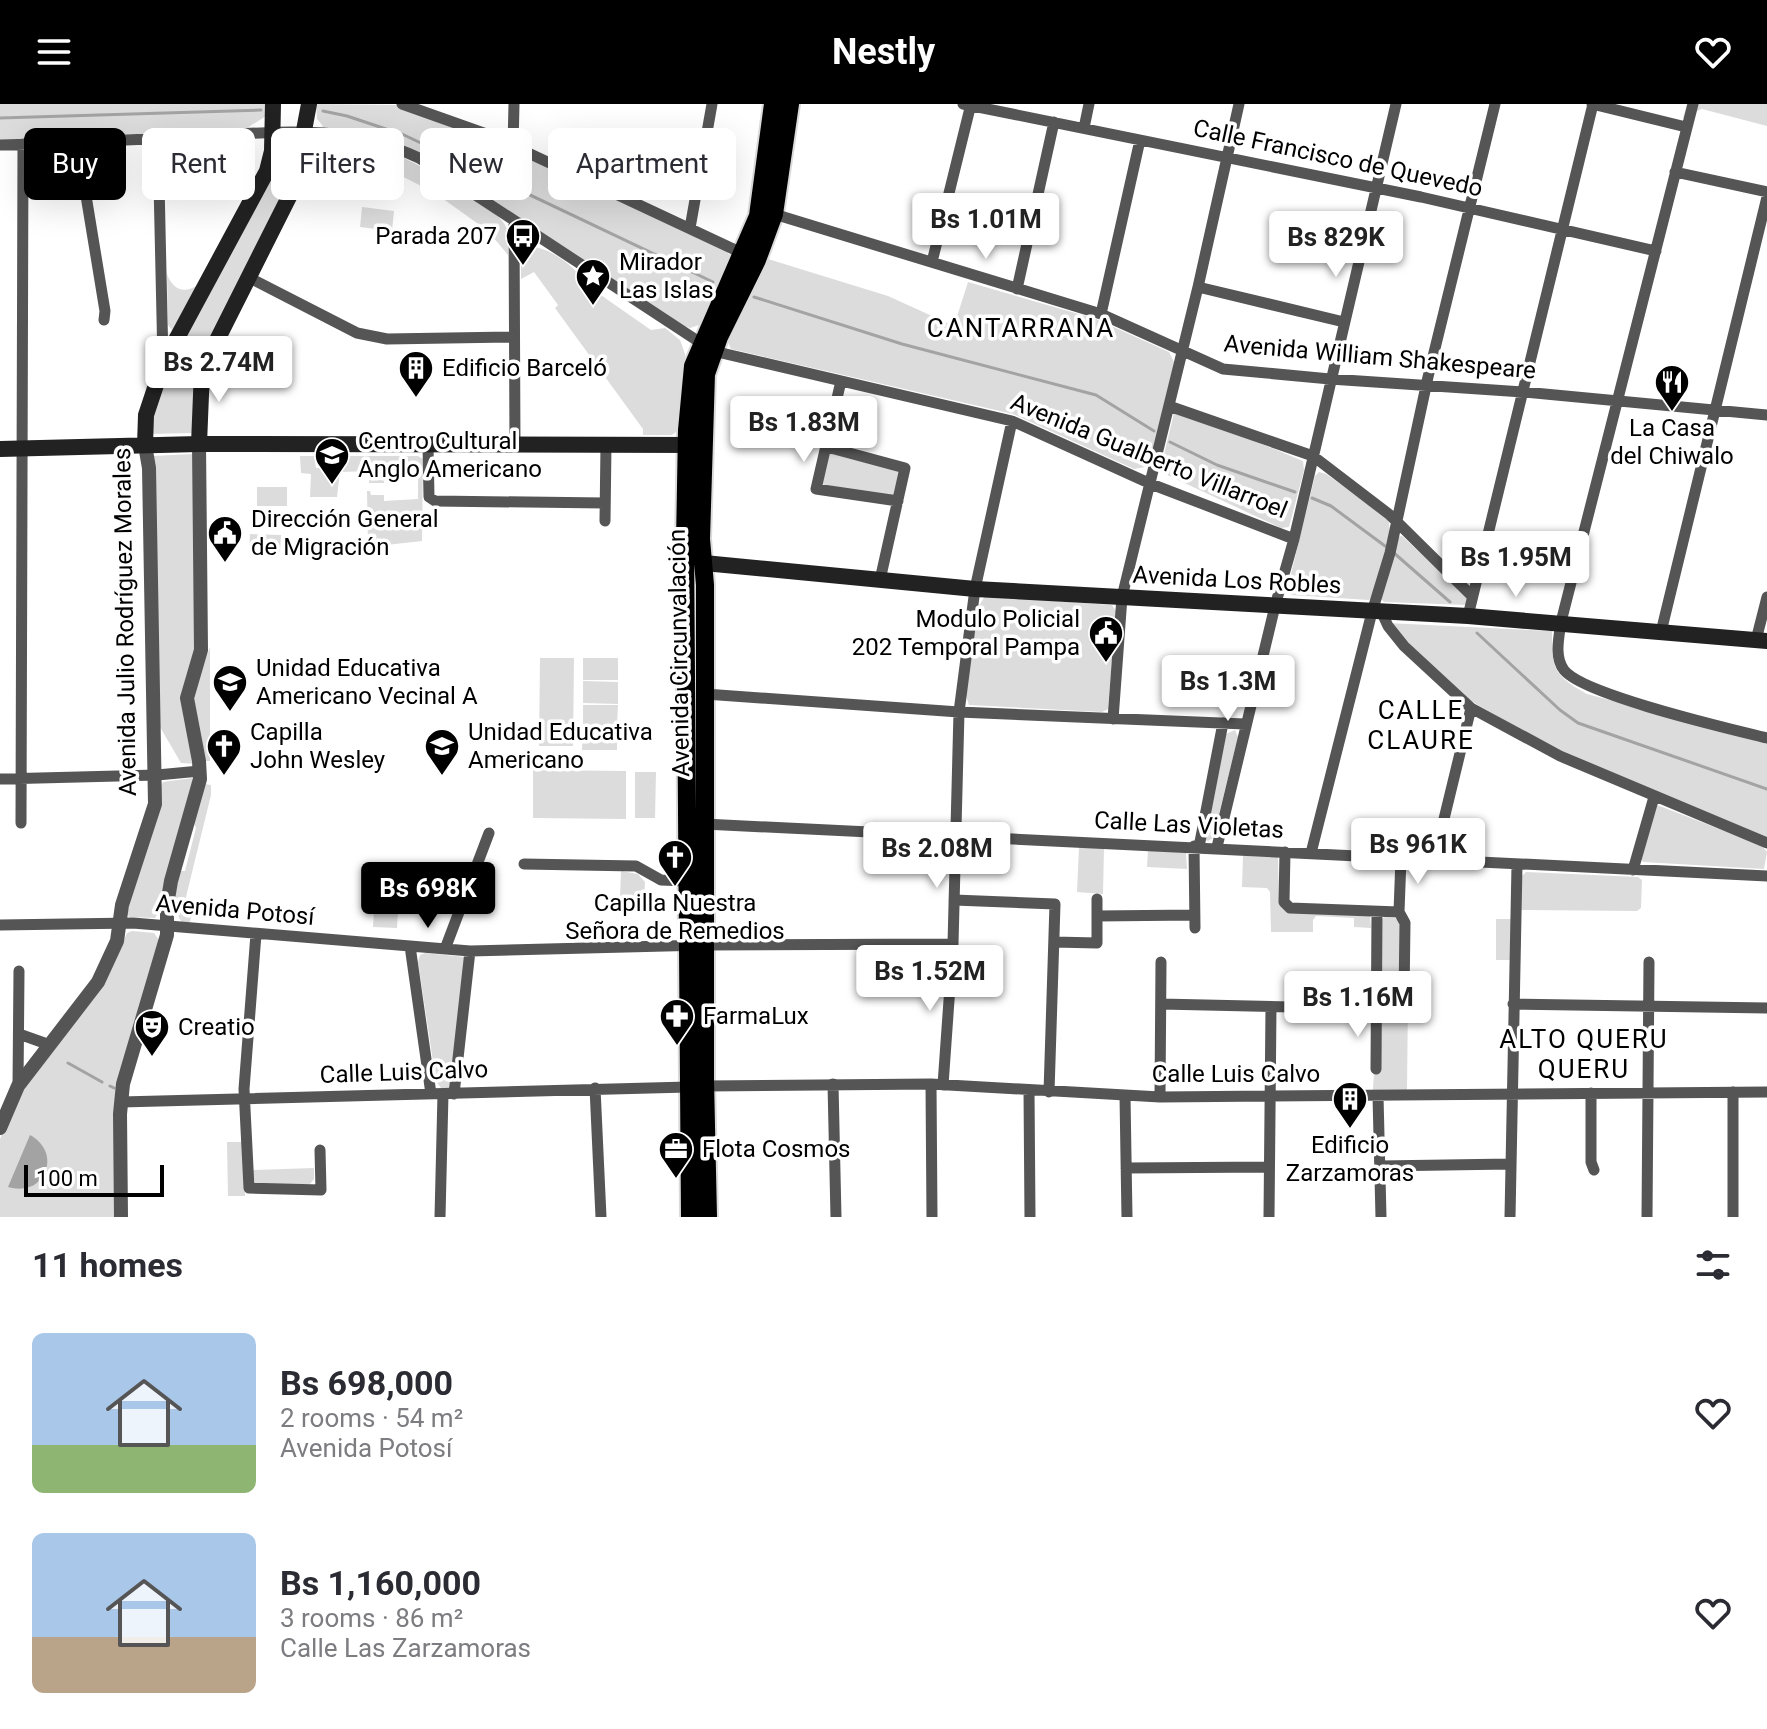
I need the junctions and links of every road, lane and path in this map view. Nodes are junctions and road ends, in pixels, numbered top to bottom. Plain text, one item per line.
1 (273, 104) edge
2 (309, 104) edge
3 (402, 104) edge
4 (514, 104) edge
5 (712, 104) edge
6 (773, 104) edge
7 (790, 104) edge
8 (1089, 104) edge
9 (1239, 104) edge
10 (1396, 104) edge
11 (1495, 104) edge
12 (1593, 104) edge
13 (1693, 104) edge
14 (968, 105) edge
15 (1054, 122) junction
16 (1686, 127) junction
17 (273, 128) edge
18 (304, 128) edge
19 (470, 128) edge
20 (513, 128) edge
21 (1084, 128) junction
22 (1140, 140) junction
23 (23, 144) joint
24 (271, 144) edge
25 (0, 145) edge
26 (404, 151) edge
27 (532, 155) edge
28 (1226, 156) junction
29 (1675, 172) junction
30 (1376, 187) junction
31 (1767, 194) edge
32 (87, 200) edge
33 (159, 200) edge
34 (287, 200) edge
35 (1469, 207) junction
36 (774, 214) junction
37 (514, 221) junction
38 (690, 228) junction
39 (1562, 229) junction
40 (1656, 251) junction
41 (750, 257) junction
42 (932, 262) junction
43 (248, 277) junction
44 (1198, 287) junction
45 (1017, 289) junction
46 (1101, 314) junction
47 (104, 320) dead end
48 (1344, 322) junction
49 (513, 337) junction
50 (707, 348) junction
51 (1182, 352) junction
52 (163, 364) junction
53 (1330, 379) junction
54 (841, 381) junction
55 (1426, 384) junction
56 (1523, 392) junction
57 (1619, 401) junction
58 (1169, 406) junction
59 (1715, 411) junction
60 (1767, 415) edge
61 (1012, 421) junction
62 (199, 444) junction
63 (695, 444) junction
64 (145, 445) junction
65 (428, 445) junction
66 (606, 445) junction
67 (515, 446) junction
68 (827, 447) junction
69 (21, 448) junction
70 (0, 449) edge
71 (1313, 456) junction
72 (1151, 484) junction
73 (898, 501) junction
74 (605, 503) junction
75 (605, 521) dead end
76 (1397, 522) junction
77 (1294, 539) junction
78 (704, 563) junction
79 (880, 580) junction
80 (975, 589) junction
81 (1471, 595) junction
82 (1122, 597) junction
83 (1767, 597) edge
84 (1275, 606) junction
85 (1377, 612) junction
86 (1468, 616) junction
87 (1561, 622) junction
88 (1661, 632) junction
89 (1761, 641) edge
90 (705, 694) junction
91 (1471, 708) junction
92 (959, 712) junction
93 (1113, 719) junction
94 (1223, 723) junction
95 (1245, 724) junction
96 (1767, 738) edge
97 (200, 771) junction
98 (157, 775) junction
99 (0, 779) edge
100 (21, 779) junction
101 (1654, 797) junction
102 (21, 823) dead end
103 (704, 824) junction
104 (489, 833) dead end
105 (954, 836) junction
106 (1767, 843) edge
107 (1197, 846) junction
108 (1217, 847) junction
109 (1285, 852) junction
110 (1311, 853) junction
111 (1401, 858) junction
112 (1434, 860) junction
113 (524, 864) dead end
114 (1517, 865) junction
115 (1633, 870) junction
116 (1767, 876) edge
117 (687, 881) junction
118 (1097, 899) dead end
119 (954, 900) junction
120 (1377, 912) junction
121 (1399, 912) junction
122 (1097, 916) junction
123 (119, 923) junction
124 (0, 925) edge
125 (168, 927) junction
126 (256, 934) junction
127 (1054, 942) junction
128 (953, 944) junction
129 (696, 945) junction
130 (410, 946) junction
131 (445, 949) junction
132 (470, 951) junction
133 (1161, 962) dead end
134 (1649, 962) dead end
135 (19, 971) dead end
136 (1404, 996) dead end
137 (1161, 1004) junction
138 (1513, 1004) junction
139 (1271, 1007) junction
140 (1649, 1007) junction
141 (1767, 1008) edge
142 (1376, 1009) junction
143 (19, 1034) junction
144 (50, 1045) junction
145 (1376, 1069) dead end
146 (833, 1084) junction
147 (937, 1084) junction
148 (18, 1086) junction
149 (696, 1086) junction
150 (595, 1088) junction
151 (1029, 1090) junction
152 (1049, 1092) junction
153 (1648, 1092) junction
154 (1733, 1092) junction
155 (1767, 1092) edge
156 (1591, 1093) junction
157 (443, 1094) junction
158 (1511, 1094) junction
159 (1125, 1096) junction
160 (1270, 1096) junction
161 (1378, 1096) junction
162 (1160, 1097) junction
163 (246, 1099) junction
164 (121, 1102) junction
165 (0, 1128) edge
166 (320, 1150) dead end
167 (1510, 1164) junction
168 (1380, 1166) junction
169 (1269, 1167) junction
170 (1126, 1168) junction
171 (1594, 1170) dead end
172 (121, 1217) edge
173 (440, 1217) edge
174 (601, 1217) edge
175 (690, 1217) edge
176 (708, 1217) edge
177 (836, 1217) edge
178 (932, 1217) edge
179 (1030, 1217) edge
180 (1127, 1217) edge
181 (1269, 1217) edge
182 (1381, 1217) edge
183 (1510, 1217) edge
184 (1647, 1217) edge
185 (1733, 1217) edge

1 - 17 main road, Avenida Julio Rodríguez Morales
2 - 18 main road
3 - 19 street
4 - 20 street
5 - 38 street
6 - 41 highway, Avenida Circunvalación
7 - 36 highway, Avenida Circunvalación
8 - 21 street
9 - 28 street
10 - 30 street
11 - 35 street
12 - 16 street
12 - 39 street
13 - 16 street
14 - 15 street, Calle Francisco de Quevedo
14 - 42 street
15 - 21 street, Calle Francisco de Quevedo
15 - 45 street
16 - 29 street
21 - 22 street, Calle Francisco de Quevedo
22 - 28 street, Calle Francisco de Quevedo
22 - 46 street
23 - 25 street, Avenida Gualberto Villarroel
23 - 69 street
24 - 52 main road, Avenida Julio Rodríguez Morales
26 - 37 street, Avenida Gualberto Villarroel
27 - 38 street
28 - 30 street, Calle Francisco de Quevedo
28 - 44 street
29 - 31 street
29 - 40 street
30 - 35 street, Calle Francisco de Quevedo
30 - 48 street
31 - 59 street
32 - 47 street
33 - 52 street
34 - 43 main road
35 - 39 street, Calle Francisco de Quevedo
35 - 55 street
36 - 41 highway, Avenida Circunvalación
36 - 42 street, Avenida William Shakespeare
37 - 49 street
37 - 50 street, Avenida Gualberto Villarroel
38 - 41 street
39 - 40 street, Calle Francisco de Quevedo
39 - 56 street
40 - 57 street
41 - 50 highway, Avenida Circunvalación
42 - 45 street, Avenida William Shakespeare
43 - 49 street
43 - 62 main road
44 - 48 street
44 - 51 street
45 - 46 street, Avenida William Shakespeare
46 - 51 street, Avenida William Shakespeare
48 - 53 street
49 - 67 street
50 - 54 street, Avenida Gualberto Villarroel
50 - 63 highway, Avenida Circunvalación
51 - 53 street, Avenida William Shakespeare
51 - 58 street
52 - 64 main road, Avenida Julio Rodríguez Morales
53 - 55 street, Avenida William Shakespeare
53 - 71 street
54 - 61 street, Avenida Gualberto Villarroel
54 - 68 street
55 - 56 street, Avenida William Shakespeare
55 - 76 street
56 - 57 street, Avenida William Shakespeare
56 - 81 street
57 - 59 street, Avenida William Shakespeare
57 - 87 street
58 - 71 street
58 - 72 street
59 - 60 street, Avenida William Shakespeare
59 - 88 street
61 - 72 street, Avenida Gualberto Villarroel
61 - 80 street
62 - 64 main road
62 - 65 main road
62 - 97 street
63 - 66 main road
63 - 78 highway, Avenida Circunvalación
63 - 117 highway, Avenida Circunvalación
64 - 69 main road
64 - 98 street, Avenida Julio Rodríguez Morales
65 - 67 main road
65 - 74 street
66 - 67 main road
66 - 74 street
68 - 73 street
68 - 73 street
69 - 70 main road
69 - 100 street
71 - 76 street
71 - 77 street
72 - 77 street, Avenida Gualberto Villarroel
72 - 82 street
73 - 79 street
74 - 75 street
76 - 81 street
76 - 85 street
77 - 84 street
78 - 79 main road, Avenida Los Robles
78 - 90 highway, Avenida Circunvalación
79 - 80 main road, Avenida Los Robles
80 - 82 main road, Avenida Los Robles
80 - 92 street
81 - 86 street
82 - 84 main road, Avenida Los Robles
82 - 93 street
83 - 89 street
84 - 85 main road, Avenida Los Robles
84 - 95 street
85 - 86 main road, Avenida Los Robles
85 - 91 street
85 - 110 street
86 - 87 main road, Avenida Los Robles
87 - 88 main road, Avenida Los Robles
87 - 96 street
88 - 89 main road, Avenida Los Robles
90 - 92 street
90 - 103 highway, Avenida Circunvalación
91 - 101 street
91 - 112 street
92 - 93 street
92 - 105 street
93 - 94 street
94 - 95 street
94 - 107 street
95 - 108 street
97 - 98 street
97 - 125 street
98 - 100 street
98 - 123 street, Avenida Julio Rodríguez Morales
99 - 100 street
100 - 102 street
101 - 106 street
101 - 115 street
103 - 105 street, Calle Las Violetas
103 - 129 highway, Avenida Circunvalación
104 - 131 street
105 - 107 street, Calle Las Violetas
105 - 119 street
107 - 108 street, Calle Las Violetas
107 - 122 street
108 - 109 street, Calle Las Violetas
109 - 110 street, Calle Las Violetas
109 - 120 street
110 - 111 street, Calle Las Violetas
111 - 112 street, Calle Las Violetas
111 - 121 street
112 - 114 street, Calle Las Violetas
113 - 117 street
114 - 115 street, Calle Las Violetas
114 - 138 street
115 - 116 street, Calle Las Violetas
117 - 129 highway, Avenida Circunvalación
118 - 122 street
119 - 127 street
119 - 128 street
120 - 121 street
120 - 142 street
121 - 136 street
122 - 127 street
123 - 124 street, Avenida Potosí
123 - 125 street, Avenida Potosí
123 - 144 street, Avenida Julio Rodríguez Morales
125 - 126 street, Avenida Potosí
125 - 164 street
126 - 130 street, Avenida Potosí
126 - 163 street
127 - 152 street
128 - 129 street, Avenida Potosí
128 - 147 street
129 - 132 street, Avenida Potosí
129 - 149 highway, Avenida Circunvalación
130 - 131 street, Avenida Potosí
130 - 157 street
131 - 132 street, Avenida Potosí
132 - 157 street
133 - 137 street
134 - 140 street
135 - 143 street
137 - 139 street
137 - 162 street
138 - 140 street
138 - 158 street
139 - 142 street
139 - 160 street
140 - 141 street
140 - 153 street
142 - 145 street
143 - 144 street
143 - 148 street
144 - 148 street, Avenida Julio Rodríguez Morales
146 - 147 street, Calle Luis Calvo
146 - 149 street, Calle Luis Calvo
146 - 177 street
147 - 151 street, Calle Luis Calvo
147 - 178 street
148 - 165 street, Avenida Julio Rodríguez Morales
149 - 150 street, Calle Luis Calvo
149 - 175 highway, Avenida Circunvalación
149 - 176 highway, Avenida Circunvalación
150 - 157 street, Calle Luis Calvo
150 - 174 street
151 - 152 street, Calle Luis Calvo
151 - 179 street
152 - 159 street, Calle Luis Calvo
153 - 154 street, Calle Luis Calvo
153 - 156 street, Calle Luis Calvo
153 - 184 street
154 - 155 street, Calle Luis Calvo
154 - 185 street
156 - 158 street, Calle Luis Calvo
156 - 171 street
157 - 163 street, Calle Luis Calvo
157 - 173 street
158 - 161 street, Calle Luis Calvo
158 - 167 street
159 - 162 street, Calle Luis Calvo
159 - 170 street
160 - 161 street, Calle Luis Calvo
160 - 162 street, Calle Luis Calvo
160 - 169 street
161 - 168 street
163 - 164 street, Calle Luis Calvo
163 - 166 street
164 - 172 street
167 - 168 street
167 - 183 street
168 - 182 street
169 - 170 street
169 - 181 street
170 - 180 street

